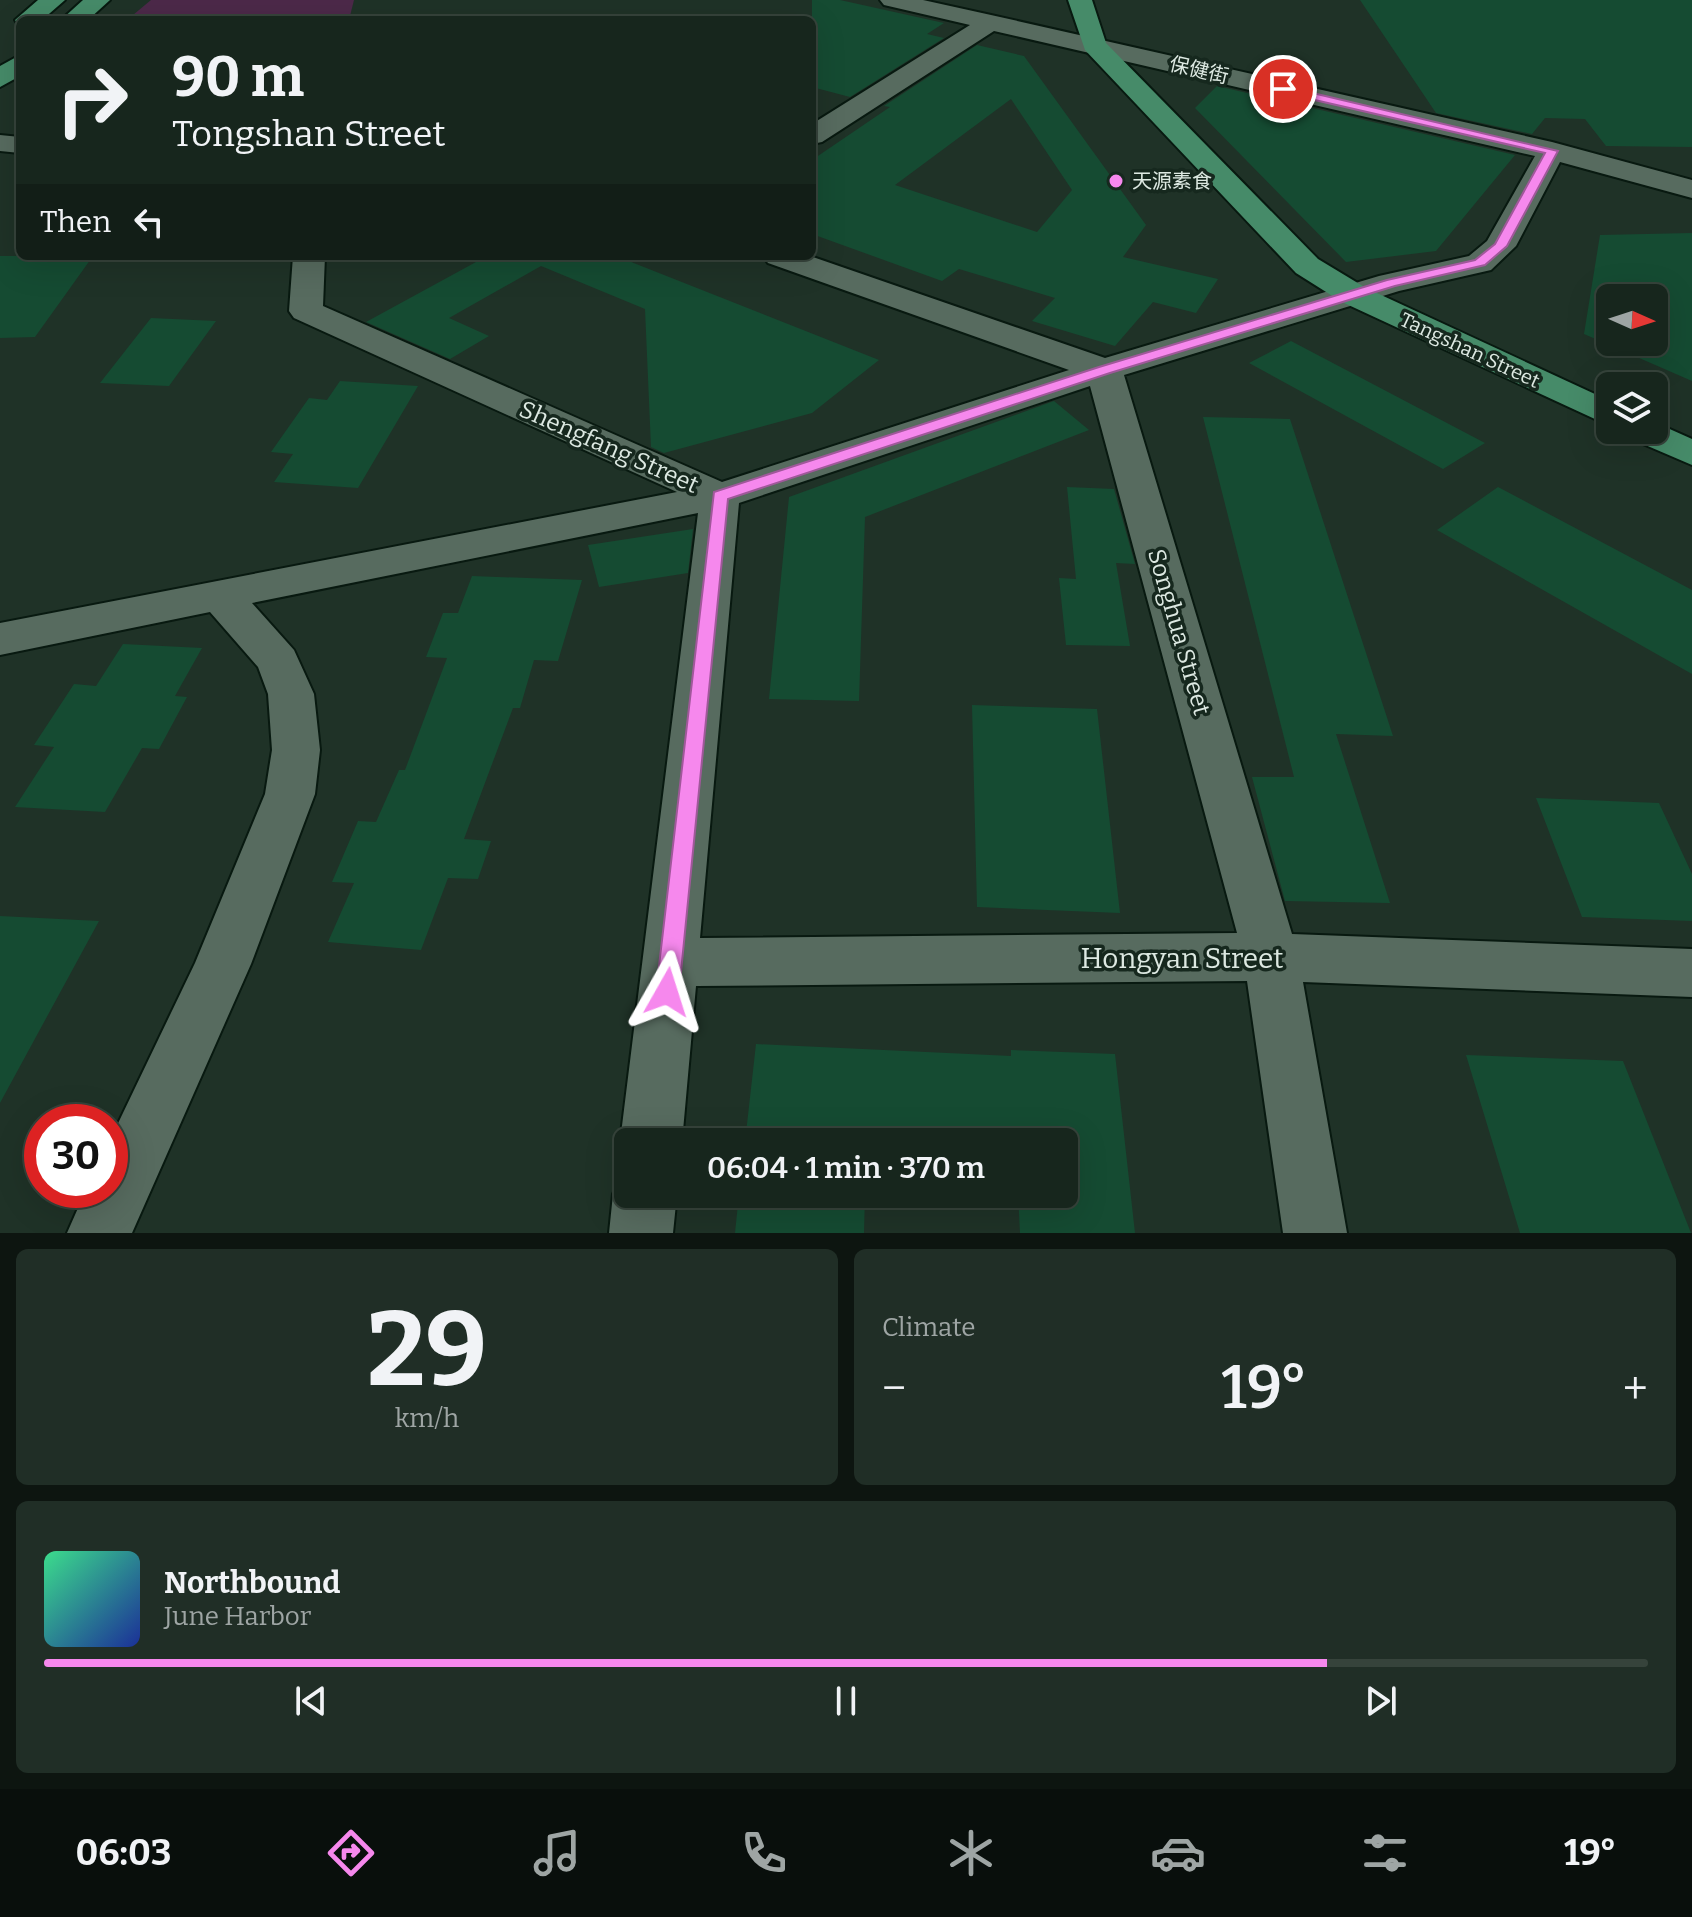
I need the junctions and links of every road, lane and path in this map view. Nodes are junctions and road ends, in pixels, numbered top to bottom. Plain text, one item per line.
1 (53, 0) edge
2 (98, 0) edge
3 (892, 0) edge
4 (1080, 0) edge
5 (32, 16) edge
6 (78, 16) edge
7 (991, 22) junction
8 (1094, 45) junction
9 (16, 66) edge
10 (0, 79) edge
11 (816, 105) edge
12 (847, 114) junction
13 (816, 133) edge
14 (1552, 151) junction
15 (1692, 189) edge
16 (309, 260) edge
17 (790, 260) edge
18 (1354, 295) junction
19 (1104, 370) junction
20 (1596, 408) edge
21 (1668, 442) edge
22 (1692, 453) edge
23 (720, 496) junction
24 (221, 596) junction
25 (0, 639) edge
26 (1271, 957) junction
27 (671, 962) junction
28 (1692, 973) edge
29 (653, 1128) edge
30 (644, 1208) edge
31 (99, 1233) edge
32 (641, 1233) edge
33 (1315, 1233) edge

1 - 5 main road
2 - 6 main road
3 - 7 street, 保健街
4 - 8 main road, Tangshan Street
7 - 8 street, 保健街
7 - 12 street
8 - 14 street, 保健街
8 - 18 main road, Tangshan Street
9 - 10 main road
11 - 12 street
12 - 13 street
14 - 15 street, 保健街
14 - 18 street
16 - 23 street, Shengfang Street
17 - 19 street
18 - 19 street
18 - 20 main road, Tangshan Street
19 - 23 street
19 - 26 street, Songhua Street
21 - 22 main road
23 - 24 street
23 - 27 street, Shengfang Street
24 - 25 street
24 - 31 street
26 - 27 street, Hongyan Street
26 - 28 street, Hongyan Street
26 - 33 street, Songhua Street
27 - 29 street, Shengfang Street
30 - 32 street

